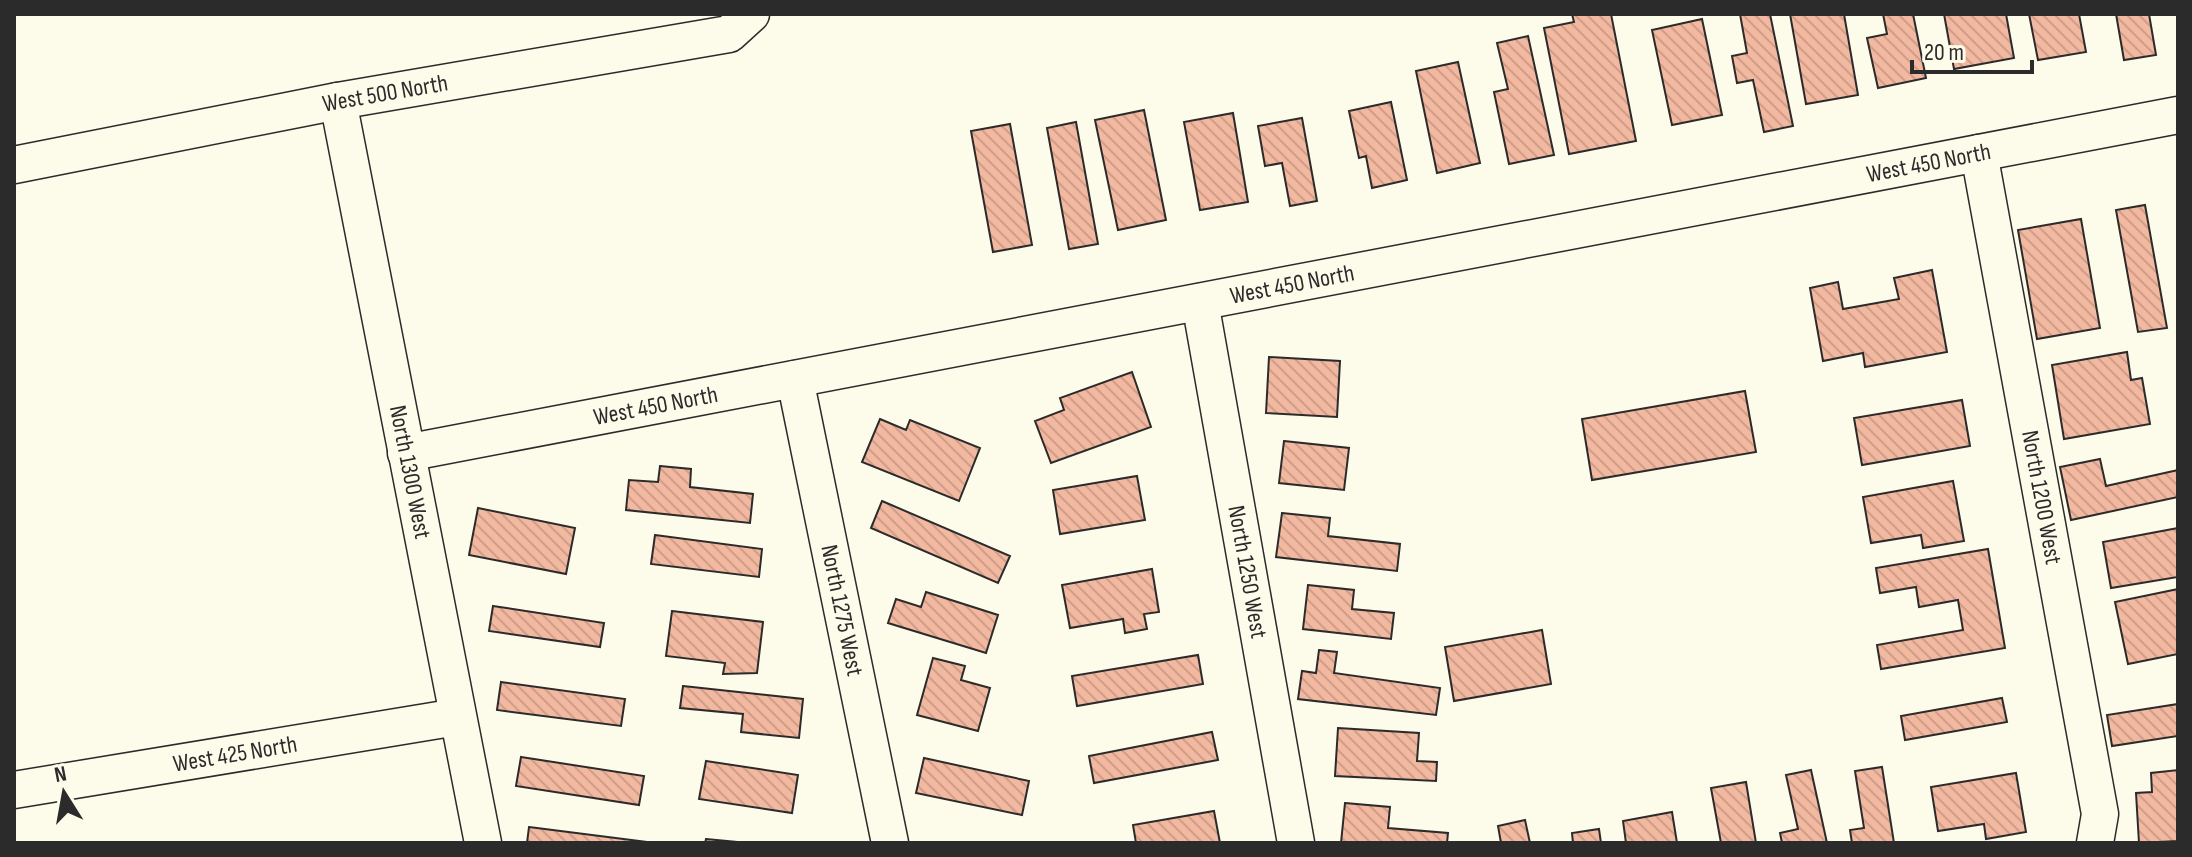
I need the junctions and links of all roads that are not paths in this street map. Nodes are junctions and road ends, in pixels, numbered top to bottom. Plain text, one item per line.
1 (752, 15) edge
2 (338, 101) junction
3 (2178, 115) edge
4 (1979, 153) junction
5 (14, 165) edge
6 (1200, 302) junction
7 (795, 379) junction
8 (406, 453) junction
9 (457, 717) junction
10 (14, 790) edge
11 (483, 843) edge
12 (890, 843) edge
13 (1296, 843) edge
14 (2095, 843) edge

1 - 2 street, West 500 North
2 - 5 street, West 500 North
2 - 8 street, North 1300 West
3 - 4 street, West 450 North
4 - 6 street, West 450 North
4 - 14 street, North 1200 West
6 - 7 street, West 450 North
6 - 13 street, North 1250 West
7 - 8 street, West 450 North
7 - 12 street, North 1275 West
8 - 9 street, North 1300 West
9 - 10 street, West 425 North
9 - 11 street, North 1300 West

